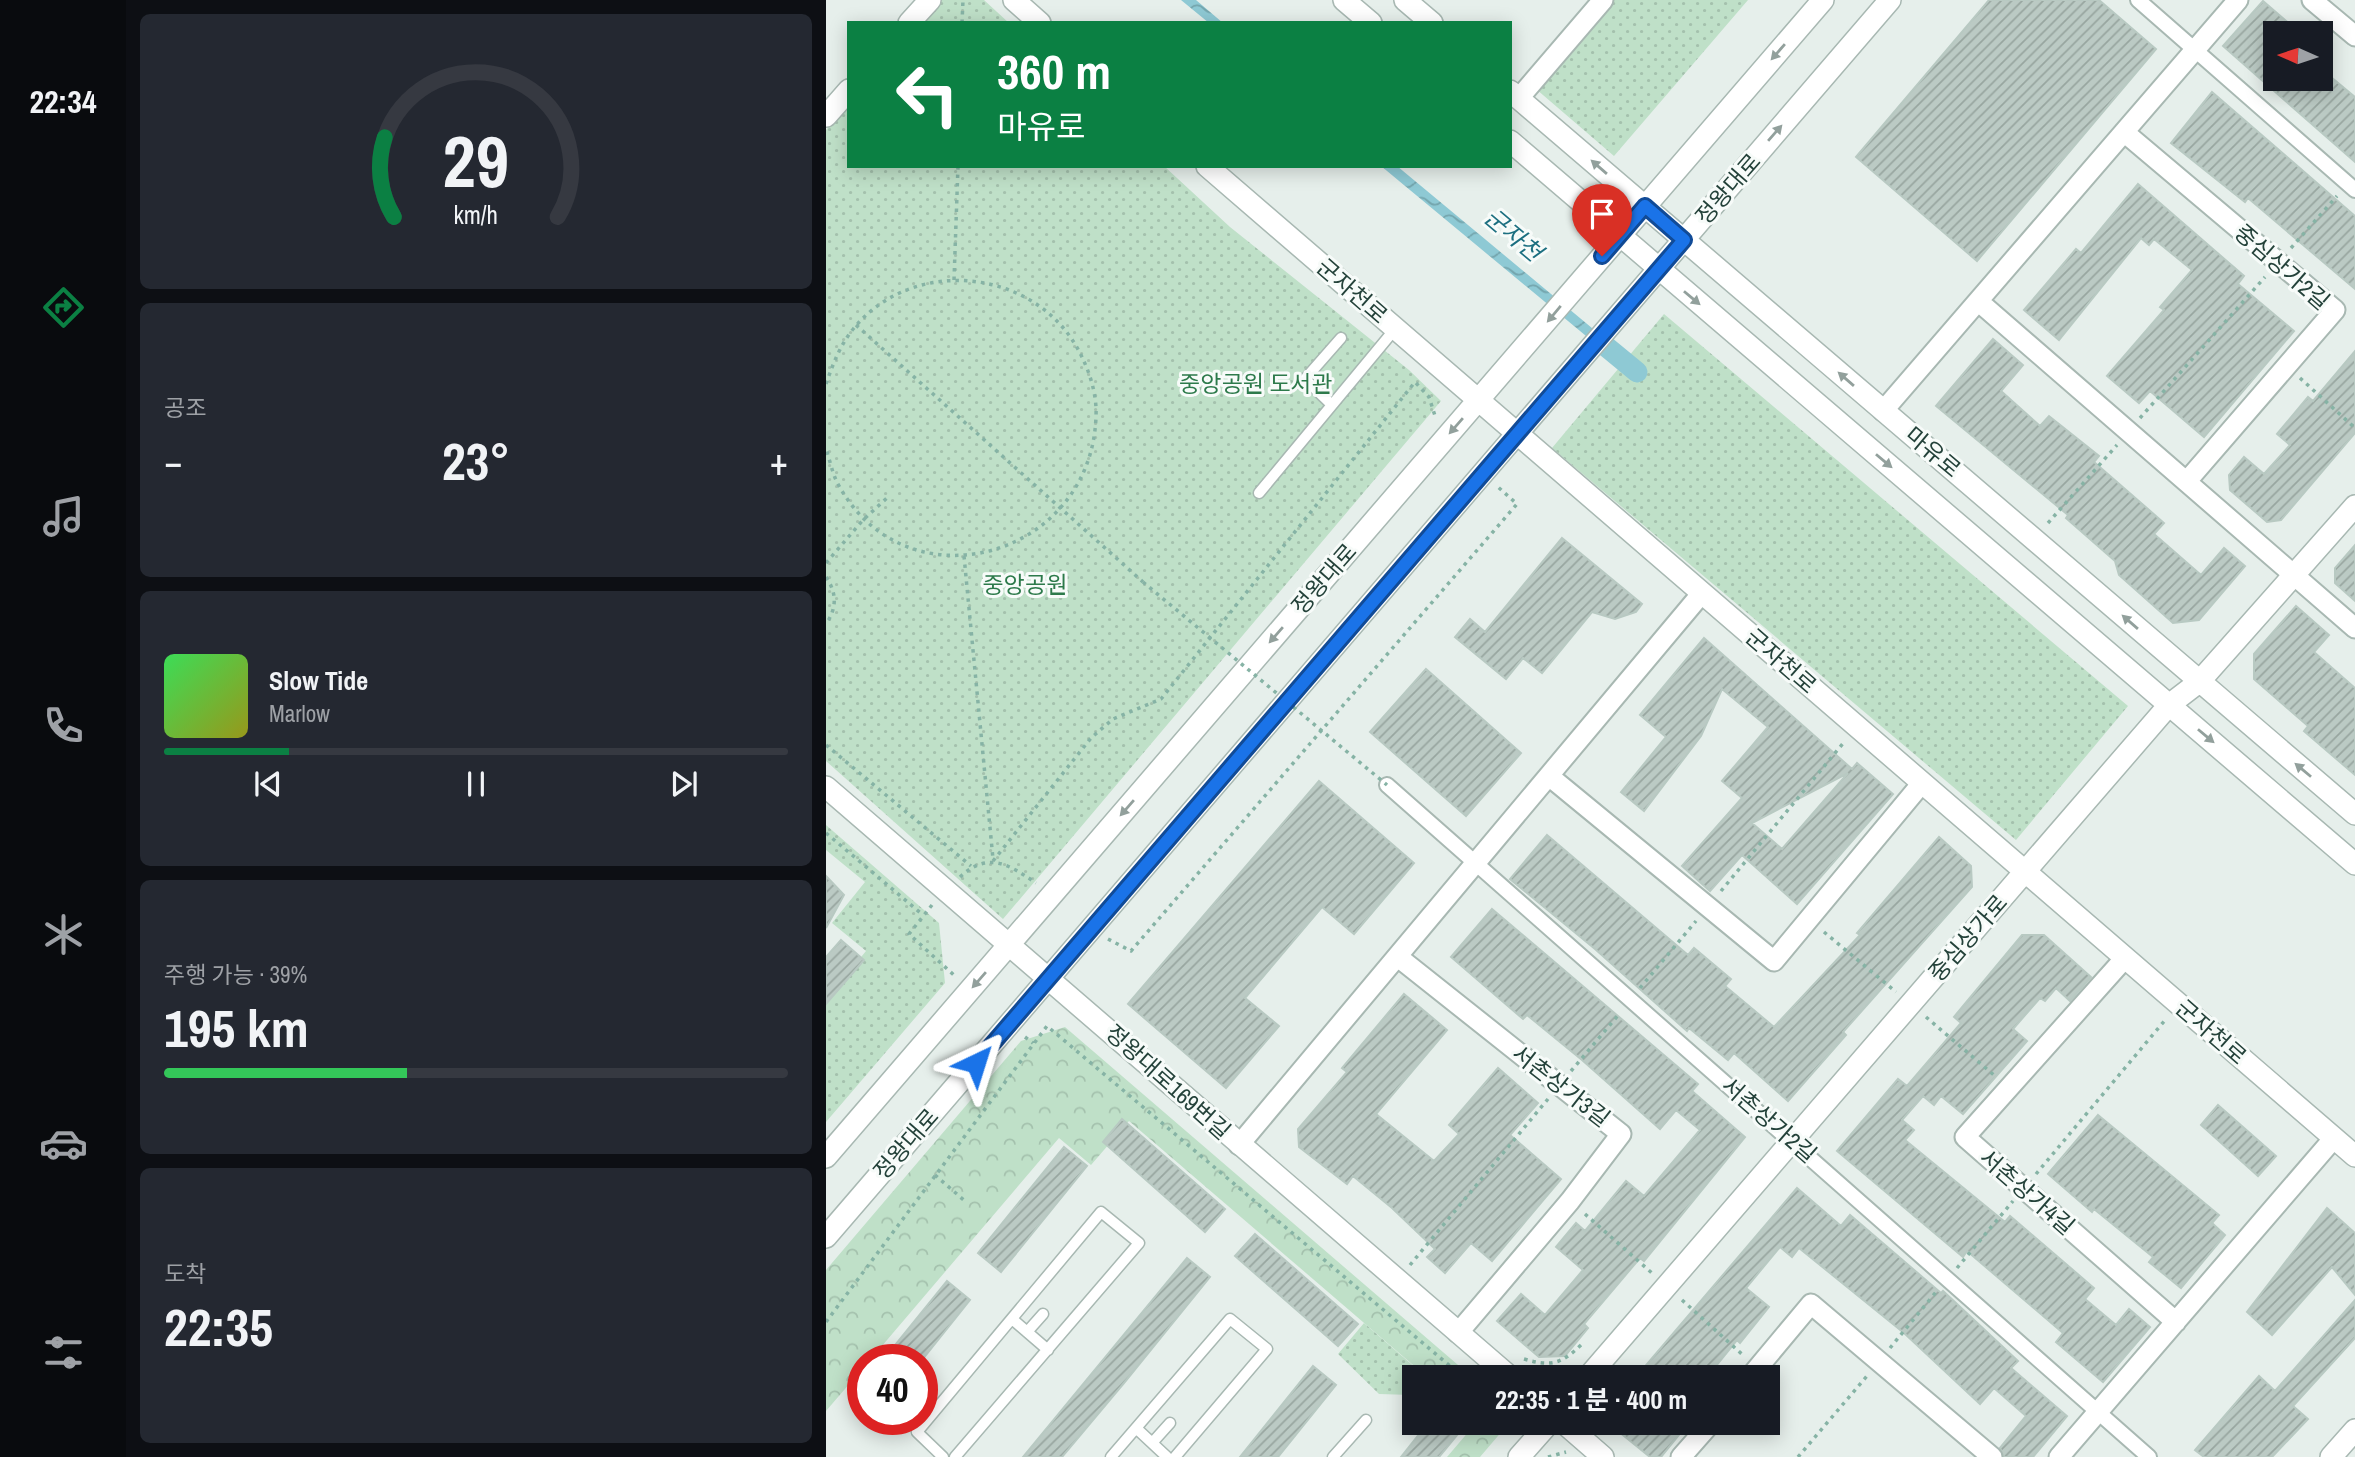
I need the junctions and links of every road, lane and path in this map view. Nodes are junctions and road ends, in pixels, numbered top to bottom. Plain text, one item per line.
1 (930, 0) edge
2 (963, 0) edge
3 (1014, 0) edge
4 (1344, 0) edge
5 (1405, 0) edge
6 (1603, 0) edge
7 (1823, 0) edge
8 (1890, 0) edge
9 (2138, 0) edge
10 (2238, 0) edge
11 (2312, 0) edge
12 (911, 21) edge
13 (962, 21) edge
14 (1038, 21) edge
15 (1369, 21) edge
16 (1430, 21) edge
17 (2355, 36) edge
18 (2195, 50) junction
19 (847, 92) edge
20 (1515, 94) edge
21 (826, 116) edge
22 (2124, 132) junction
23 (1512, 143) edge
24 (958, 168) edge
25 (1209, 168) edge
26 (2351, 187) edge
27 (1645, 206) junction
28 (1620, 235) junction
29 (1684, 240) junction
30 (2278, 262) junction
31 (1658, 269) junction
32 (954, 280) junction
33 (1978, 301) junction
34 (856, 325) junction
35 (1396, 328) junction
36 (1341, 338) dead end
37 (2288, 367) junction
38 (1415, 382) dead end
39 (826, 384) edge
40 (1479, 400) junction
41 (1332, 405) junction
42 (1883, 411) junction
43 (2355, 428) edge
44 (2129, 431) junction
45 (1517, 433) junction
46 (826, 449) edge
47 (2187, 481) junction
48 (1259, 493) dead end
49 (888, 498) dead end
50 (1517, 504) dead end
51 (2355, 506) edge
52 (1063, 507) junction
53 (866, 518) junction
54 (2035, 538) junction
55 (964, 556) junction
56 (826, 563) edge
57 (2293, 576) junction
58 (826, 577) edge
59 (1702, 593) junction
60 (826, 624) edge
61 (2355, 628) edge
62 (2199, 682) junction
63 (2169, 705) junction
64 (826, 745) edge
65 (1549, 776) junction
66 (1922, 783) junction
67 (1387, 785) joint
68 (826, 787) edge
69 (2355, 814) edge
70 (826, 833) edge
71 (1476, 863) junction
72 (2355, 864) edge
73 (971, 866) dead end
74 (2025, 871) junction
75 (923, 916) dead end
76 (1010, 943) junction
77 (1131, 951) dead end
78 (1398, 957) junction
79 (2125, 958) junction
80 (1050, 977) junction
81 (2179, 1004) junction
82 (2334, 1138) junction
83 (1793, 1141) junction
84 (1239, 1145) junction
85 (2355, 1156) edge
86 (826, 1157) edge
87 (935, 1175) junction
88 (2024, 1189) junction
89 (965, 1202) dead end
90 (826, 1237) edge
91 (1948, 1279) junction
92 (1043, 1314) dead end
93 (1012, 1319) junction
94 (826, 1322) edge
95 (2176, 1322) junction
96 (1027, 1332) junction
97 (1458, 1333) junction
98 (1581, 1345) dead end
99 (1048, 1350) junction
100 (1524, 1359) dead end
101 (1879, 1361) junction
102 (1448, 1365) edge
103 (1496, 1365) edge
104 (1598, 1365) edge
105 (1760, 1365) edge
106 (2097, 1413) junction
107 (1366, 1420) dead end
108 (1170, 1423) dead end
109 (1136, 1428) junction
110 (2355, 1430) edge
111 (1538, 1435) edge
112 (1578, 1435) edge
113 (1700, 1435) edge
114 (1152, 1443) junction
115 (943, 1457) edge
116 (955, 1457) edge
117 (1111, 1457) edge
118 (1167, 1457) edge
119 (1175, 1457) edge
120 (1334, 1457) edge
121 (1519, 1457) edge
122 (1548, 1457) edge
123 (1573, 1457) edge
124 (1604, 1457) edge
125 (1681, 1457) edge
126 (1798, 1457) edge
127 (1992, 1457) edge
128 (2059, 1457) edge
129 (2149, 1457) edge
130 (2331, 1457) edge

1 - 12 street
2 - 13 path
3 - 14 street
4 - 15 street
5 - 16 street
6 - 20 street
7 -> 27 street, 정왕대로
29 -> 8 street, 정왕대로
9 - 18 street
10 - 18 street
11 - 17 street
18 - 22 street
18 - 26 street
19 - 21 street
27 -> 20 street, 마유로
22 - 30 street, 중심상가2길
22 - 33 street
23 - 28 street, 마유로
24 - 32 path
25 - 35 street, 군자천로
26 - 30 path
27 - 28 street, 정왕대로
27 - 29 street, 마유로
28 - 31 street, 마유로
28 -> 40 street, 정왕대로
29 - 31 street, 정왕대로
42 -> 29 street, 마유로
30 - 37 street, 중심상가2길
30 - 44 path
31 - 45 street, 정왕대로
31 -> 63 street, 마유로
32 - 34 path
32 - 52 path
33 - 42 street
33 - 44 street
34 - 39 path
34 - 52 path
35 - 40 street, 군자천로
35 - 41 lane
36 - 41 lane
37 - 43 path
37 - 47 street, 중심상가2길
38 - 55 path
40 - 45 street, 군자천로
40 -> 76 street, 정왕대로
41 - 48 lane
42 - 54 street, 마유로
44 - 47 street
44 - 54 path
45 - 59 street, 군자천로
45 - 80 street, 정왕대로
46 - 53 path
47 - 57 street
49 - 53 path
50 - 77 path
51 - 57 street, 중심상가로
52 - 55 path
52 - 67 path, bridge
53 - 55 path
53 - 56 path
62 -> 54 street, 마유로
57 - 61 street
57 - 62 street, 중심상가로
58 - 60 path
59 - 65 street
59 - 66 street, 군자천로
62 - 63 street, 중심상가로
69 -> 62 street, 마유로
63 -> 72 street, 마유로
63 - 74 street, 중심상가로
64 - 73 path
65 - 66 street
65 - 71 street
66 - 74 street, 군자천로
67 - 71 street, 서촌상가2길
68 - 76 street, 정왕대로169번길
70 - 75 path
71 - 78 street
71 - 83 street, 서촌상가2길
74 - 79 street, 군자천로
74 - 83 street, 중심상가로
76 - 80 street, 정왕대로169번길
76 -> 86 street, 정왕대로
78 - 84 street
78 - 97 street, 서촌상가3길
79 - 81 street, 군자천로
79 - 88 street, 서촌상가4길
80 - 84 street, 정왕대로169번길
80 - 90 street, 정왕대로
81 - 82 street, 군자천로
81 - 88 path
82 - 85 street, 군자천로
82 - 95 street
83 - 91 street, 서촌상가2길
83 - 104 street, 중심상가로
84 - 97 street, 정왕대로169번길
87 - 89 path
87 - 94 path
87 - 102 path
88 - 91 path
88 - 95 street, 서촌상가4길
91 - 101 path
91 - 106 street, 서촌상가2길
92 - 96 lane
93 - 96 lane
93 - 99 lane
93 - 115 lane
95 - 106 street
96 - 99 lane
97 - 103 street, 정왕대로169번길
98 - 100 path
99 - 116 lane
101 - 105 street
101 - 126 path
101 - 127 street
106 - 128 street
106 - 129 street, 서촌상가2길
107 - 120 lane
108 - 114 lane
109 - 114 lane
109 - 117 lane
109 - 119 lane
110 - 130 street
111 - 121 street
112 - 124 street
113 - 125 street
114 - 118 lane
122 - 123 path

